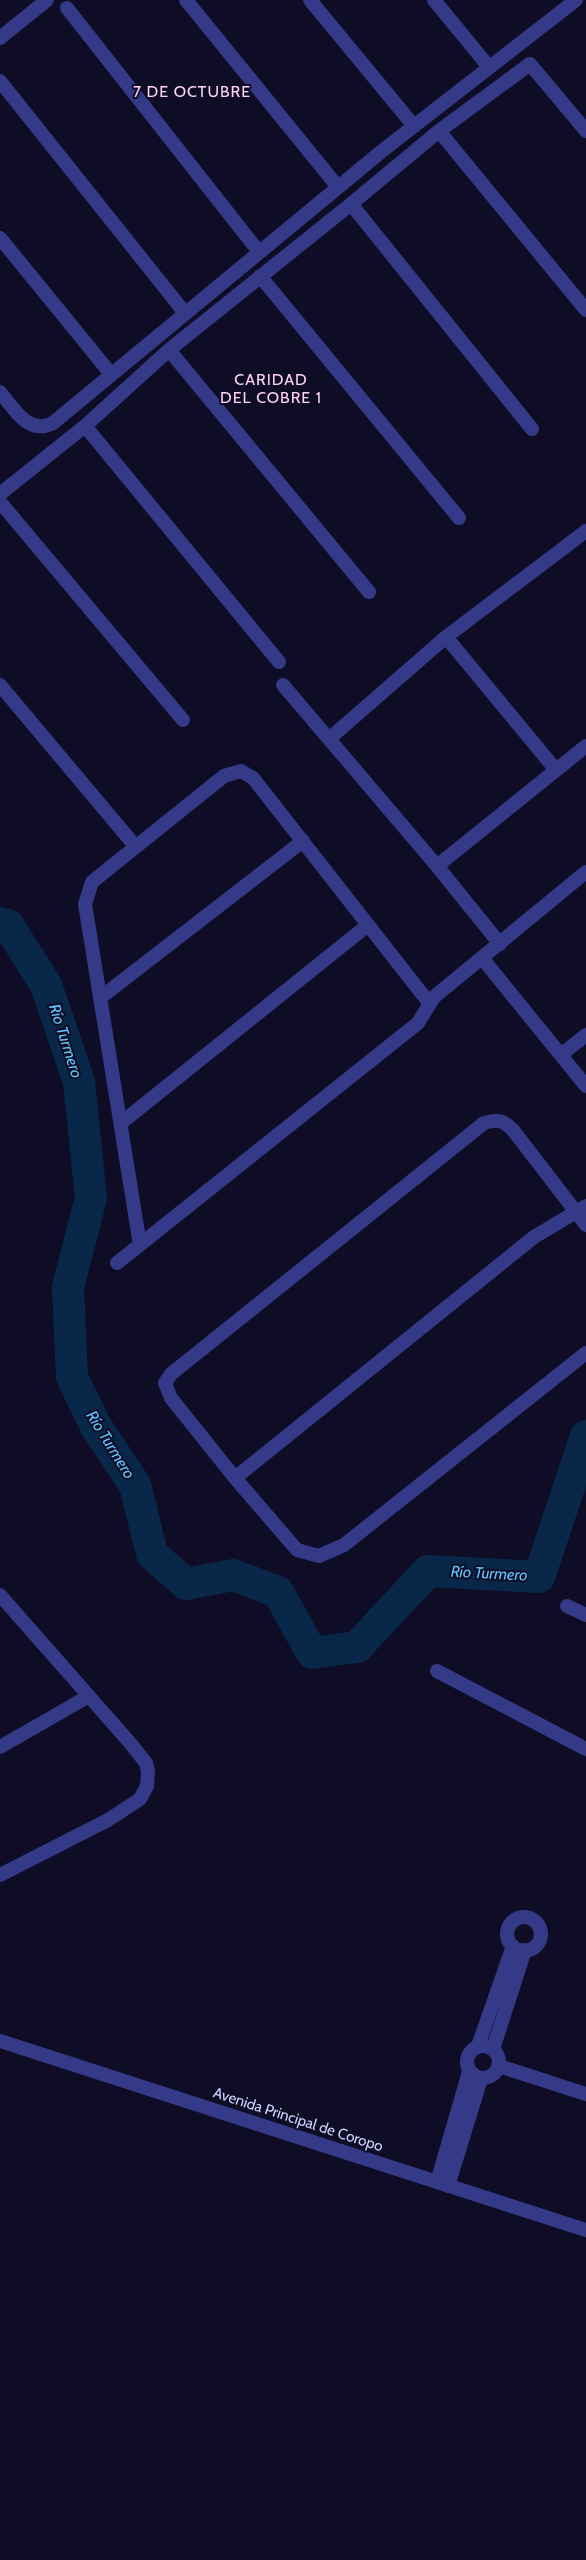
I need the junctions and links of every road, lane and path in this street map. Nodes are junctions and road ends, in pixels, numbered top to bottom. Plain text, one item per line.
1 (47, 0) edge
2 (186, 0) edge
3 (310, 0) edge
4 (434, 0) edge
5 (576, 0) edge
6 (561, 4) edge
7 (68, 8) dead end
8 (0, 38) edge
9 (489, 67) junction
10 (0, 82) edge
11 (414, 126) junction
12 (439, 130) junction
13 (586, 131) edge
14 (338, 187) junction
15 (351, 204) junction
16 (0, 238) edge
17 (260, 252) junction
18 (260, 276) junction
19 (586, 310) edge
20 (186, 313) junction
21 (169, 350) junction
22 (112, 374) junction
23 (0, 392) edge
24 (85, 426) junction
25 (532, 429) dead end
26 (0, 494) edge
27 (0, 502) edge
28 (459, 518) dead end
29 (586, 531) edge
30 (369, 592) dead end
31 (446, 637) junction
32 (279, 662) dead end
33 (0, 685) edge
34 (283, 685) dead end
35 (183, 720) dead end
36 (330, 738) junction
37 (586, 746) edge
38 (556, 770) junction
39 (303, 841) junction
40 (136, 847) junction
41 (437, 866) junction
42 (586, 872) edge
43 (368, 925) junction
44 (500, 944) junction
45 (482, 958) junction
46 (100, 998) junction
47 (430, 1004) junction
48 (586, 1035) edge
49 (562, 1054) junction
50 (586, 1086) edge
51 (120, 1123) junction
52 (581, 1209) edge
53 (586, 1225) edge
54 (140, 1245) junction
55 (118, 1263) dead end
56 (586, 1353) edge
57 (235, 1478) junction
58 (0, 1595) edge
59 (567, 1606) dead end
60 (586, 1615) edge
61 (437, 1671) dead end
62 (89, 1696) junction
63 (0, 1747) edge
64 (586, 1749) edge
65 (0, 1875) edge
66 (0, 2041) edge
67 (478, 2046) junction
68 (493, 2050) junction
69 (499, 2066) junction
70 (475, 2075) junction
71 (586, 2094) edge
72 (442, 2184) junction
73 (586, 2230) edge

1 - 8 street
2 - 14 street
3 - 11 street
4 - 9 street
5 - 6 street
6 - 9 street
7 - 17 street
9 - 11 street
10 - 20 street
11 - 14 street
12 - 13 street
12 - 15 street
12 - 19 street
14 - 17 street
15 - 18 street
15 - 25 street
16 - 22 street
17 - 20 street
18 - 21 street
18 - 28 street
20 - 22 street
21 - 24 street
21 - 30 street
22 - 23 street
24 - 26 street
24 - 32 street
27 - 35 street
29 - 31 street
31 - 36 street
31 - 38 street
33 - 40 street
34 - 36 street
36 - 41 street
37 - 38 street
38 - 41 street
39 - 40 street
39 - 43 street
39 - 46 street
40 - 46 street
41 - 44 street
42 - 44 street
43 - 47 street
43 - 51 street
44 - 45 street
45 - 47 street
45 - 49 street
46 - 51 street
47 - 54 street
48 - 49 street
49 - 50 street
51 - 54 street
52 - 53 street
52 - 57 street
52 - 57 street
54 - 55 street
56 - 57 street
58 - 62 street
59 - 60 street
61 - 64 street
62 - 63 street
62 - 65 street
66 - 72 street, Avenida Principal de Coropo
67 - 68 street
67 - 68 street
67 - 70 street
68 - 69 street
69 - 70 street
69 - 71 street
70 - 72 street
72 - 73 street, Avenida Principal de Coropo

